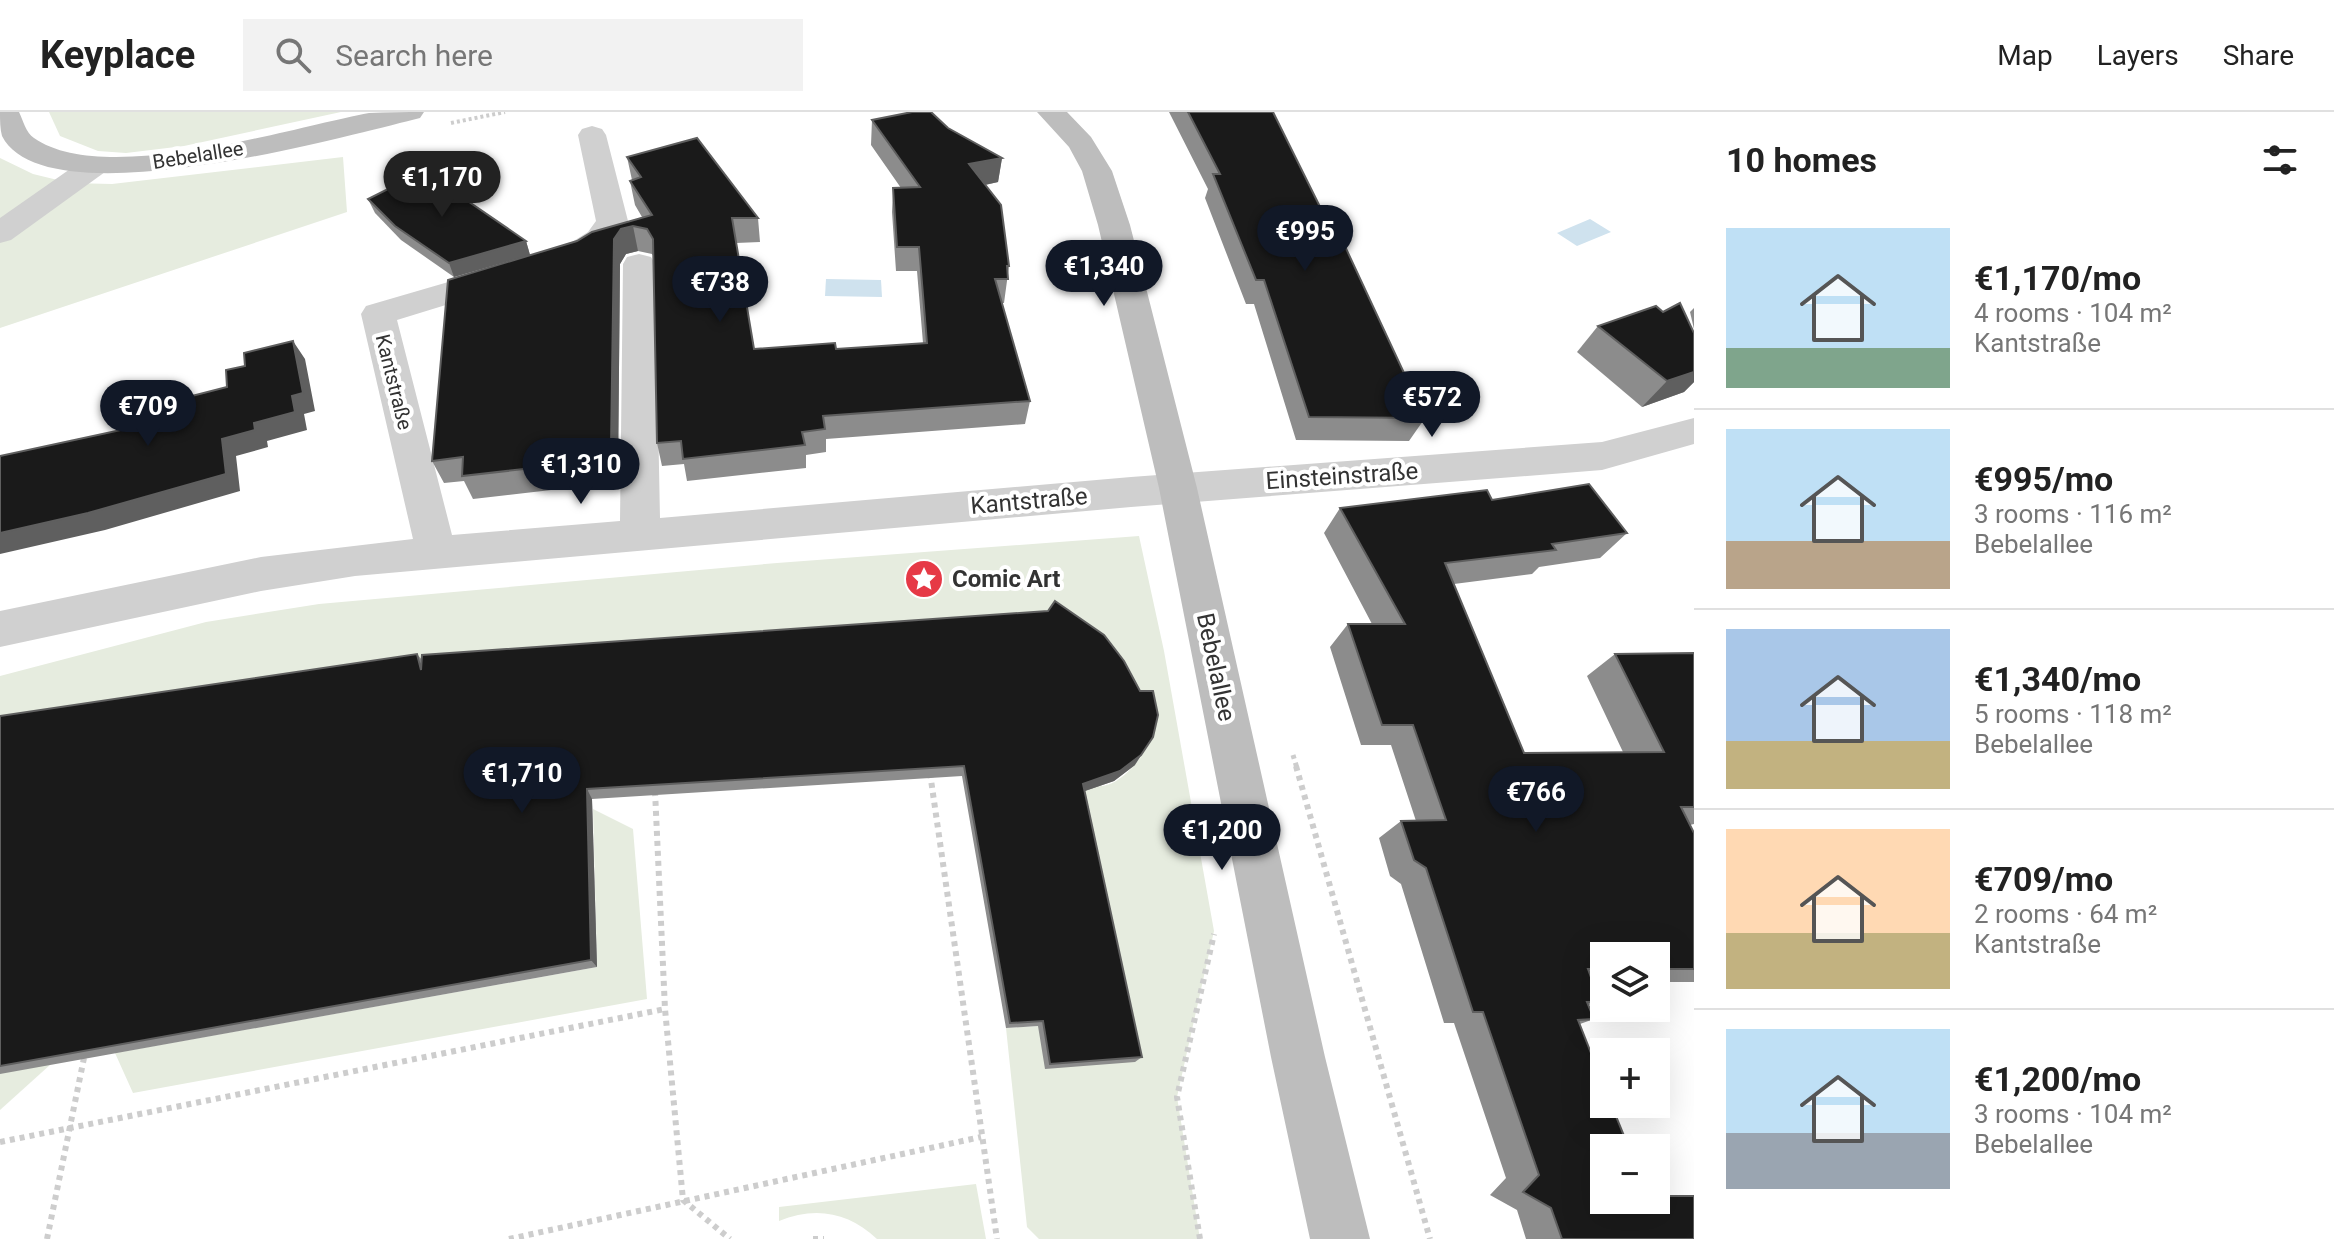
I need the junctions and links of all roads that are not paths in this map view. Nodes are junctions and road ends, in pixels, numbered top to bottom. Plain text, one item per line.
1 (5, 112) edge
2 (410, 112) edge
3 (1051, 112) edge
4 (592, 135) dead end
5 (82, 175) junction
6 (0, 195) edge
7 (0, 233) edge
8 (639, 264) dead end
9 (1694, 431) edge
10 (1178, 488) junction
11 (640, 533) junction
12 (436, 552) junction
13 (0, 629) edge
14 (1340, 1239) edge

1 - 5 main road, Bebelallee
2 - 5 main road, Bebelallee
3 - 10 main road, Bebelallee
4 - 12 street, Kantstraße
5 - 6 street
5 - 7 street
8 - 11 street
9 - 10 street, Einsteinstraße
10 - 11 street, Kantstraße
10 - 14 main road, Bebelallee
11 - 12 street, Kantstraße
12 - 13 street, Kantstraße

